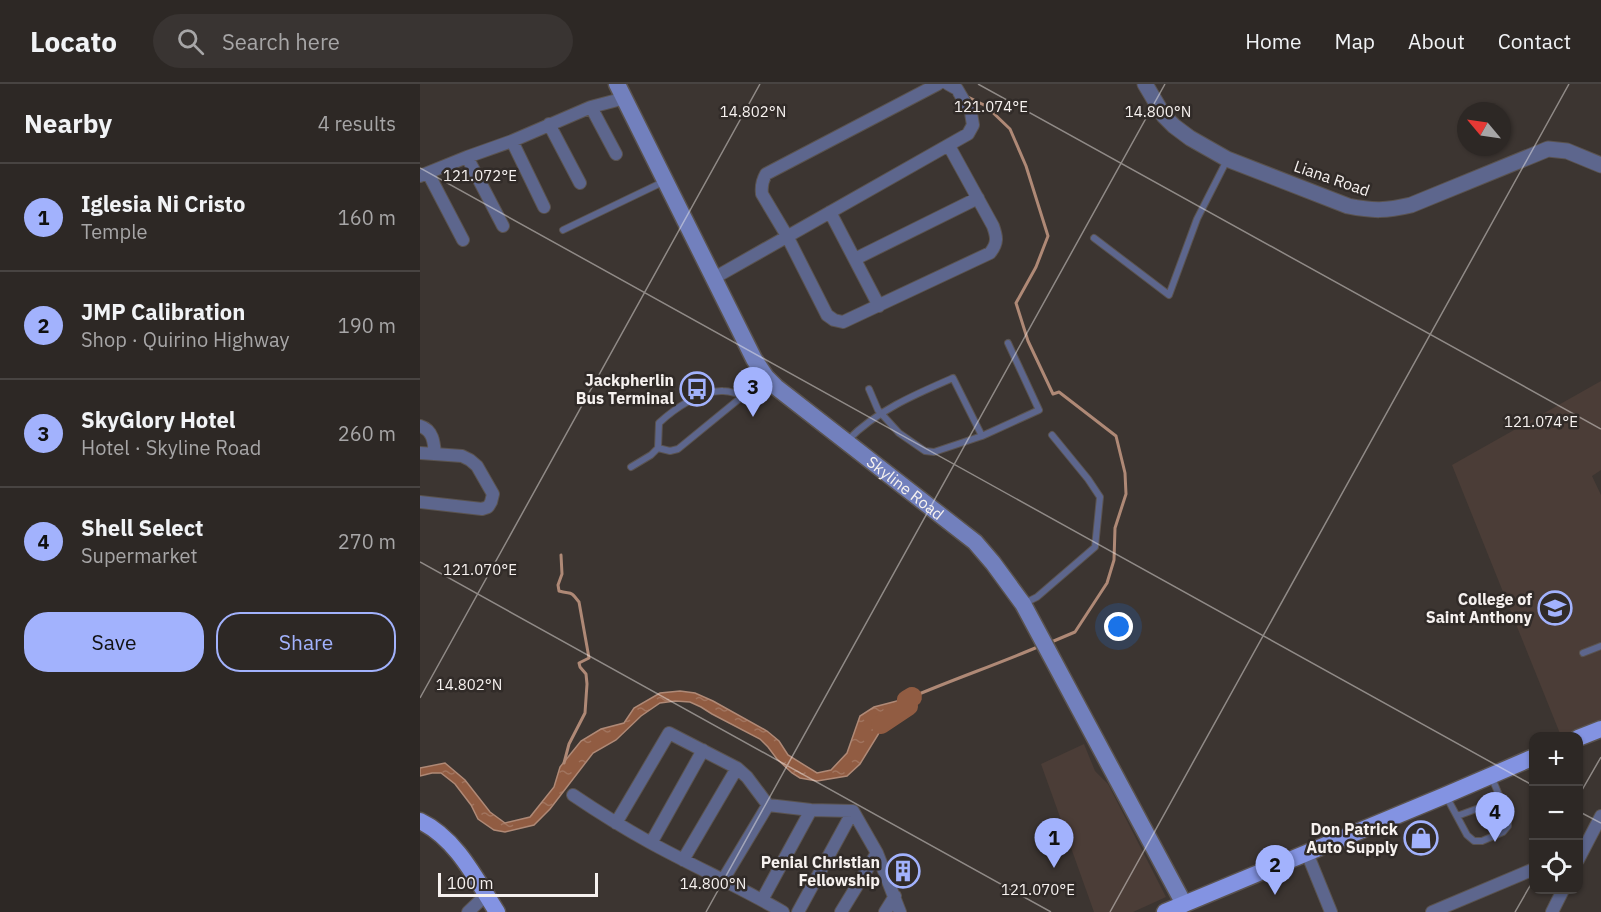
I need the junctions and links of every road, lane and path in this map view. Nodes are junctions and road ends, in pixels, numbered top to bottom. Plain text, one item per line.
1 (938, 84) edge
2 (948, 84) edge
3 (1145, 84) edge
4 (621, 91) edge
5 (591, 107) junction
6 (549, 124) junction
7 (512, 141) junction
8 (949, 146) junction
9 (616, 154) dead end
10 (467, 157) junction
11 (1227, 159) junction
12 (1601, 165) edge
13 (424, 174) edge
14 (666, 181) junction
15 (580, 183) dead end
16 (978, 198) junction
17 (544, 207) dead end
18 (830, 212) junction
19 (503, 226) dead end
20 (563, 230) dead end
21 (787, 236) junction
22 (1094, 238) dead end
23 (463, 240) dead end
24 (855, 259) junction
25 (714, 278) junction
26 (879, 306) junction
27 (1008, 343) dead end
28 (766, 377) junction
29 (869, 389) dead end
30 (743, 395) junction
31 (882, 414) junction
32 (420, 426) edge
33 (1052, 435) dead end
34 (982, 436) junction
35 (847, 441) junction
36 (657, 448) junction
37 (420, 453) edge
38 (435, 454) junction
39 (631, 467) dead end
40 (420, 501) edge
41 (1023, 604) junction
42 (1601, 646) edge
43 (1583, 653) dead end
44 (1601, 729) edge
45 (1583, 736) edge
46 (702, 750) junction
47 (1529, 759) edge
48 (737, 768) junction
49 (1491, 776) junction
50 (573, 795) dead end
51 (1446, 795) junction
52 (1501, 800) junction
53 (768, 806) junction
54 (811, 810) junction
55 (853, 811) junction
56 (1457, 816) junction
57 (1601, 816) edge
58 (420, 821) edge
59 (616, 823) junction
60 (651, 843) junction
61 (1583, 846) edge
62 (877, 853) junction
63 (1306, 853) junction
64 (683, 860) junction
65 (1529, 870) edge
66 (723, 880) junction
67 (1561, 894) edge
68 (486, 895) junction
69 (895, 896) junction
70 (762, 900) junction
71 (1184, 904) junction
72 (468, 912) edge
73 (497, 912) edge
74 (783, 912) edge
75 (798, 912) edge
76 (841, 912) edge
77 (885, 912) edge
78 (900, 912) edge
79 (1165, 912) edge
80 (1331, 912) edge
81 (1432, 912) edge
82 (1552, 912) edge

1 - 21 street
2 - 8 street
3 - 11 street, Liana Road
4 - 5 street
4 - 14 main road, Skyline Road
5 - 6 street
5 - 9 street
6 - 7 street
6 - 15 street
7 - 10 street
7 - 17 street
8 - 16 street
8 - 18 street
10 - 13 street
10 - 19 street
11 - 12 street, Liana Road
11 - 22 lane
13 - 23 street
14 - 20 lane
14 - 25 main road, Skyline Road
16 - 24 street
16 - 26 street
18 - 21 street
18 - 24 street
21 - 25 street
21 - 26 street
24 - 26 street
25 - 28 main road, Skyline Road
27 - 34 lane
28 - 30 lane
28 - 35 main road, Skyline Road
29 - 31 lane
30 - 36 lane
30 - 36 lane
31 - 34 lane
31 - 34 lane
31 - 35 lane
32 - 38 street
33 - 41 lane
35 - 41 main road, Skyline Road
36 - 39 lane
37 - 38 street
38 - 40 street
41 - 71 main road, Skyline Road
42 - 43 lane
44 - 45 main road
46 - 48 street
46 - 59 street
46 - 60 street
47 - 49 main road
48 - 53 street
48 - 64 street
49 - 51 main road
49 - 52 lane
50 - 59 street
51 - 56 lane
51 - 63 main road
52 - 56 lane
52 - 56 lane
53 - 54 street
53 - 66 street
54 - 55 street
54 - 70 street
55 - 62 street
55 - 75 street
57 - 61 street
58 - 68 main road
59 - 60 street
60 - 64 street
62 - 69 street
62 - 76 street
63 - 71 main road
63 - 80 street
64 - 66 street
65 - 81 street
66 - 70 street
67 - 82 street
68 - 72 street
68 - 73 main road
69 - 77 street
69 - 78 street
70 - 74 street
71 - 79 main road

